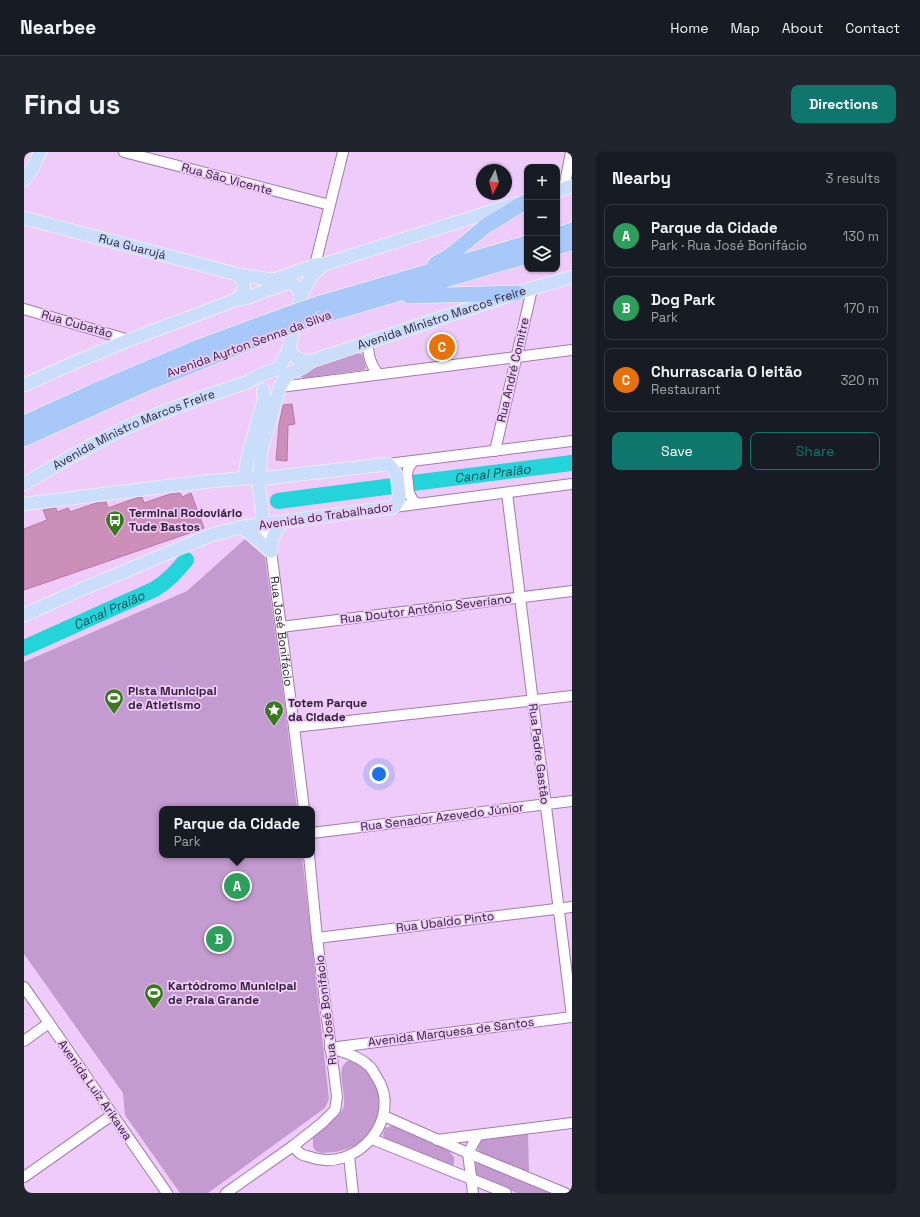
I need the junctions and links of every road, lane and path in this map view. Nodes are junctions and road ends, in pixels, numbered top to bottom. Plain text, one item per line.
1 (40, 152) edge
2 (47, 152) edge
3 (124, 152) edge
4 (343, 152) edge
5 (571, 152) edge
6 (33, 167) junction
7 (24, 180) edge
8 (564, 189) edge
9 (524, 201) edge
10 (524, 202) edge
11 (330, 205) junction
12 (24, 218) edge
13 (572, 230) edge
14 (560, 234) edge
15 (572, 243) edge
16 (524, 244) edge
17 (560, 246) edge
18 (524, 257) edge
19 (320, 265) junction
20 (240, 275) junction
21 (415, 275) junction
22 (572, 277) edge
23 (532, 289) junction
24 (516, 293) junction
25 (301, 296) junction
26 (238, 299) junction
27 (369, 302) junction
28 (24, 309) edge
29 (287, 321) junction
30 (129, 340) junction
31 (368, 343) junction
32 (289, 348) junction
33 (572, 350) edge
34 (516, 357) junction
35 (312, 361) junction
36 (378, 374) junction
37 (248, 382) junction
38 (24, 385) edge
39 (263, 390) junction
40 (278, 393) junction
41 (24, 423) edge
42 (24, 439) edge
43 (572, 441) edge
44 (495, 451) junction
45 (413, 461) junction
46 (388, 464) junction
47 (402, 475) junction
48 (245, 478) junction
49 (259, 479) junction
50 (24, 484) edge
51 (572, 484) edge
52 (507, 493) junction
53 (404, 494) junction
54 (24, 504) edge
55 (417, 504) junction
56 (394, 507) junction
57 (281, 523) junction
58 (264, 525) junction
59 (242, 528) junction
60 (271, 551) junction
61 (572, 591) edge
62 (520, 597) junction
63 (24, 615) edge
64 (281, 627) junction
65 (572, 696) edge
66 (533, 701) junction
67 (294, 727) junction
68 (572, 801) edge
69 (546, 804) junction
70 (304, 806) edge
71 (315, 833) edge
72 (309, 858) edge
73 (572, 907) edge
74 (559, 909) junction
75 (317, 938) junction
76 (24, 987) edge
77 (572, 1016) edge
78 (49, 1023) junction
79 (24, 1042) edge
80 (330, 1048) junction
81 (350, 1050) junction
82 (112, 1115) junction
83 (384, 1116) junction
84 (572, 1123) edge
85 (478, 1135) junction
86 (372, 1139) junction
87 (437, 1140) junction
88 (292, 1146) junction
89 (468, 1153) junction
90 (349, 1156) junction
91 (24, 1177) edge
92 (471, 1178) junction
93 (167, 1193) edge
94 (226, 1193) edge
95 (353, 1193) edge
96 (473, 1193) edge
97 (506, 1193) edge
98 (565, 1193) edge

1 - 6 main road
2 - 6 main road
3 - 11 street, Rua São Vicente
4 - 11 street
5 - 8 street
6 - 7 main road
9 - 19 main road, Rua Guarujá
10 - 21 highway
11 - 19 street
12 - 20 main road, Rua Guarujá
13 - 14 highway
15 - 17 highway
16 - 21 highway, Avenida Ayrton Senna da Silva
18 - 27 highway, Avenida Ayrton Senna da Silva
19 - 20 main road, Rua Guarujá
19 - 25 main road, Avenida Ministro Marcos Freire
20 - 26 main road
21 - 29 highway, Avenida Ayrton Senna da Silva, bridge
22 - 23 main road, Avenida Ministro Marcos Freire
23 - 24 main road, Avenida Ministro Marcos Freire
23 - 34 street, Rua André Comitre
24 - 27 highway
24 - 31 main road, Avenida Ministro Marcos Freire
25 - 26 main road
25 - 32 main road, Avenida Ministro Marcos Freire
26 - 30 main road
27 - 29 highway, Avenida Ayrton Senna da Silva, bridge
28 - 30 street, Rua Cubatão
29 - 41 highway, Avenida Ayrton Senna da Silva
29 - 42 highway, Avenida Ayrton Senna da Silva
30 - 38 main road
31 - 35 main road, Avenida Ministro Marcos Freire
31 - 36 street
32 - 35 main road
32 - 37 main road, Avenida Ministro Marcos Freire
33 - 34 street
34 - 36 street
34 - 44 street, Rua André Comitre
35 - 40 main road
36 - 40 street
37 - 39 main road
37 - 50 main road, Avenida Ministro Marcos Freire
39 - 40 main road
39 - 48 main road
40 - 49 main road
43 - 44 street
44 - 45 street
45 - 46 street
45 - 47 street
46 - 47 main road
46 - 49 main road
47 - 53 main road
48 - 49 main road
48 - 54 main road
49 - 58 main road
51 - 52 street, Avenida do Trabalhador
52 - 55 street, Avenida do Trabalhador
52 - 62 street, Rua Padre Gastão
53 - 55 street
53 - 56 main road
55 - 56 street, Avenida do Trabalhador
56 - 57 main road, Avenida do Trabalhador
57 - 58 main road, Avenida do Trabalhador
57 - 60 main road
58 - 59 main road, Avenida do Trabalhador
58 - 60 street, Rua José Bonifácio
59 - 60 main road
59 - 63 main road, Avenida do Trabalhador
60 - 64 street, Rua José Bonifácio
61 - 62 street, Rua Doutor Antônio Severiano
62 - 64 street, Rua Doutor Antônio Severiano
62 - 66 street, Rua Padre Gastão
64 - 67 street, Rua José Bonifácio
65 - 66 street
66 - 67 street
66 - 69 street, Rua Padre Gastão
67 - 70 street, Rua José Bonifácio
68 - 69 street, Rua Senador Azevedo Júnior
69 - 71 street, Rua Senador Azevedo Júnior
69 - 74 street, Rua Padre Gastão
72 - 75 street, Rua José Bonifácio
73 - 74 street, Rua Ubaldo Pinto
74 - 75 street, Rua Ubaldo Pinto
74 - 77 street, Rua Padre Gastão
75 - 80 street, Rua José Bonifácio
76 - 78 street, Avenida Luiz Arikawa
77 - 81 street, Avenida Marquesa de Santos
78 - 79 street
78 - 82 street, Avenida Luiz Arikawa
80 - 81 street, Avenida Marquesa de Santos
80 - 88 street, Rua José Bonifácio
81 - 83 street
82 - 91 street
82 - 93 street, Avenida Luiz Arikawa
83 - 86 street
83 - 87 street
84 - 85 street
85 - 87 street
85 - 89 street
86 - 90 street
86 - 92 street
87 - 89 street
88 - 90 street
88 - 94 street, Rua José Bonifácio
89 - 92 street
89 - 98 street
90 - 95 street
92 - 96 street
92 - 97 street

